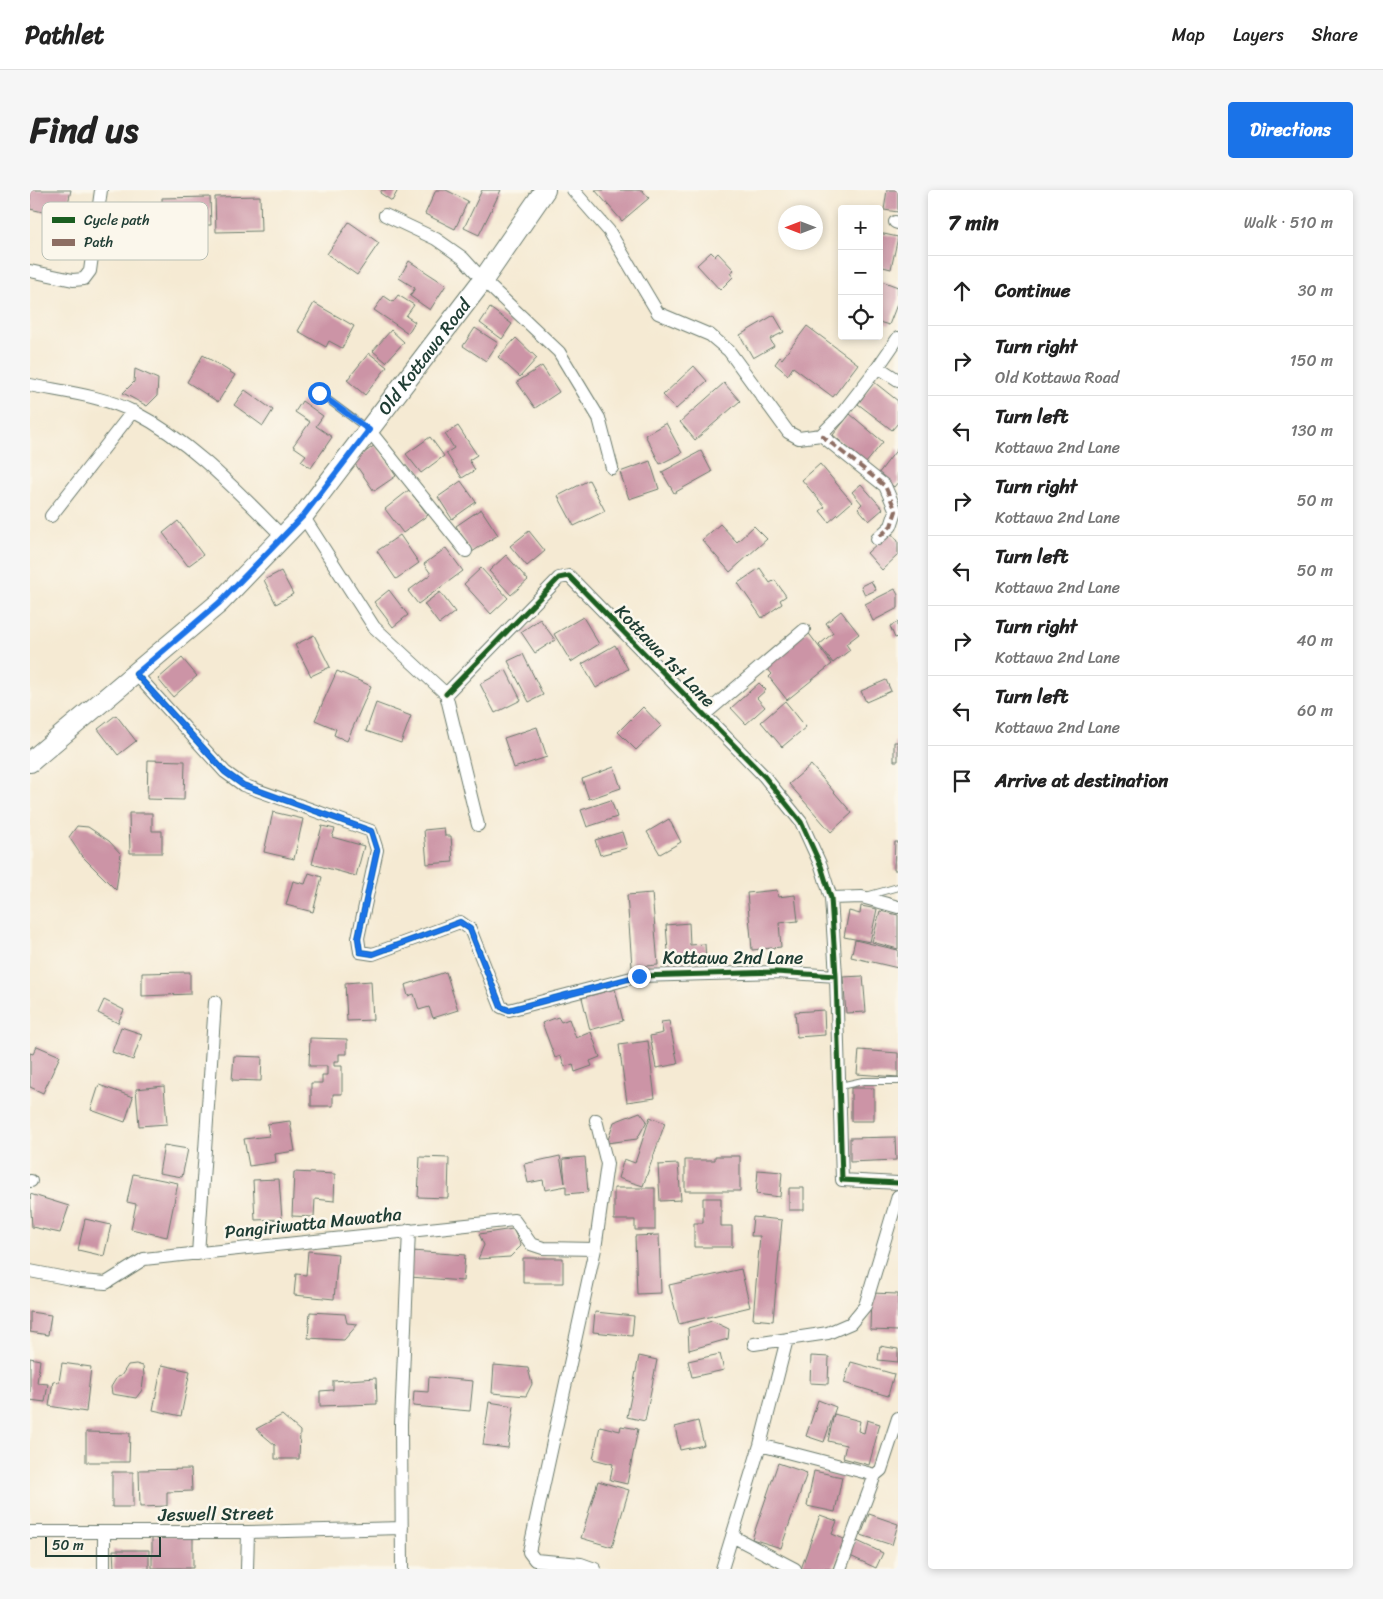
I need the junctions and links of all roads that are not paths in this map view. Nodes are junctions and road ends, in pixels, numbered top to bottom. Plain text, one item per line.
1 (546, 190) edge
2 (573, 190) edge
3 (385, 215) dead end
4 (91, 260) edge
5 (30, 271) edge
6 (483, 280) junction
7 (898, 338) edge
8 (878, 367) junction
9 (898, 380) edge
10 (30, 385) edge
11 (319, 393) dead end
12 (133, 412) junction
13 (369, 430) junction
14 (821, 435) junction
15 (612, 468) dead end
16 (51, 516) dead end
17 (303, 516) junction
18 (283, 537) junction
19 (877, 538) dead end
20 (466, 551) dead end
21 (804, 630) dead end
22 (136, 674) junction
23 (446, 694) junction
24 (704, 715) junction
25 (30, 762) edge
26 (478, 825) dead end
27 (898, 887) edge
28 (862, 897) junction
29 (831, 898) junction
30 (898, 907) edge
31 (836, 976) junction
32 (215, 1002) dead end
33 (898, 1081) edge
34 (840, 1086) junction
35 (596, 1120) dead end
36 (898, 1183) edge
37 (898, 1196) edge
38 (409, 1230) junction
39 (595, 1249) junction
40 (198, 1254) junction
41 (30, 1271) edge
42 (787, 1339) junction
43 (754, 1344) dead end
44 (898, 1418) edge
45 (760, 1445) junction
46 (875, 1474) junction
47 (402, 1528) junction
48 (30, 1532) edge
49 (104, 1532) junction
50 (248, 1532) junction
51 (732, 1536) junction
52 (104, 1569) edge
53 (247, 1569) edge
54 (402, 1569) edge
55 (595, 1569) edge
56 (722, 1569) edge
57 (795, 1569) edge
58 (840, 1569) edge

1 - 6 main road, Old Kottawa Road
2 - 14 street
3 - 6 street
4 - 5 street
6 - 13 main road, Old Kottawa Road
6 - 15 street
7 - 8 street
8 - 9 street
8 - 14 street
10 - 12 street
11 - 13 lane
12 - 16 street
12 - 18 street
13 - 17 main road, Old Kottawa Road
13 - 20 street
14 - 19 street
17 - 18 main road, Old Kottawa Road
17 - 23 street
18 - 22 main road, Old Kottawa Road
21 - 24 street
22 - 25 main road, Old Kottawa Road
22 - 31 street, Kottawa 2nd Lane
23 - 24 street, Kottawa 1st Lane
23 - 26 street
24 - 29 street, Kottawa 1st Lane
27 - 28 lane
28 - 29 street
28 - 30 street
29 - 31 street, Kottawa 1st Lane
31 - 34 street, Kottawa 1st Lane
32 - 40 street
33 - 34 lane
34 - 36 street, Kottawa 1st Lane
35 - 39 street
37 - 42 street
38 - 39 street, Pangiriwatta Mawatha
38 - 40 street, Pangiriwatta Mawatha
38 - 47 street
39 - 55 street
40 - 41 street, Pangiriwatta Mawatha
42 - 43 street
42 - 45 street
44 - 46 street
45 - 46 street
45 - 51 street
46 - 58 street
47 - 50 street, Jeswell Street
47 - 54 street
48 - 49 street, Jeswell Street
49 - 50 street, Jeswell Street
49 - 52 street
50 - 53 street
51 - 56 street
51 - 57 street

